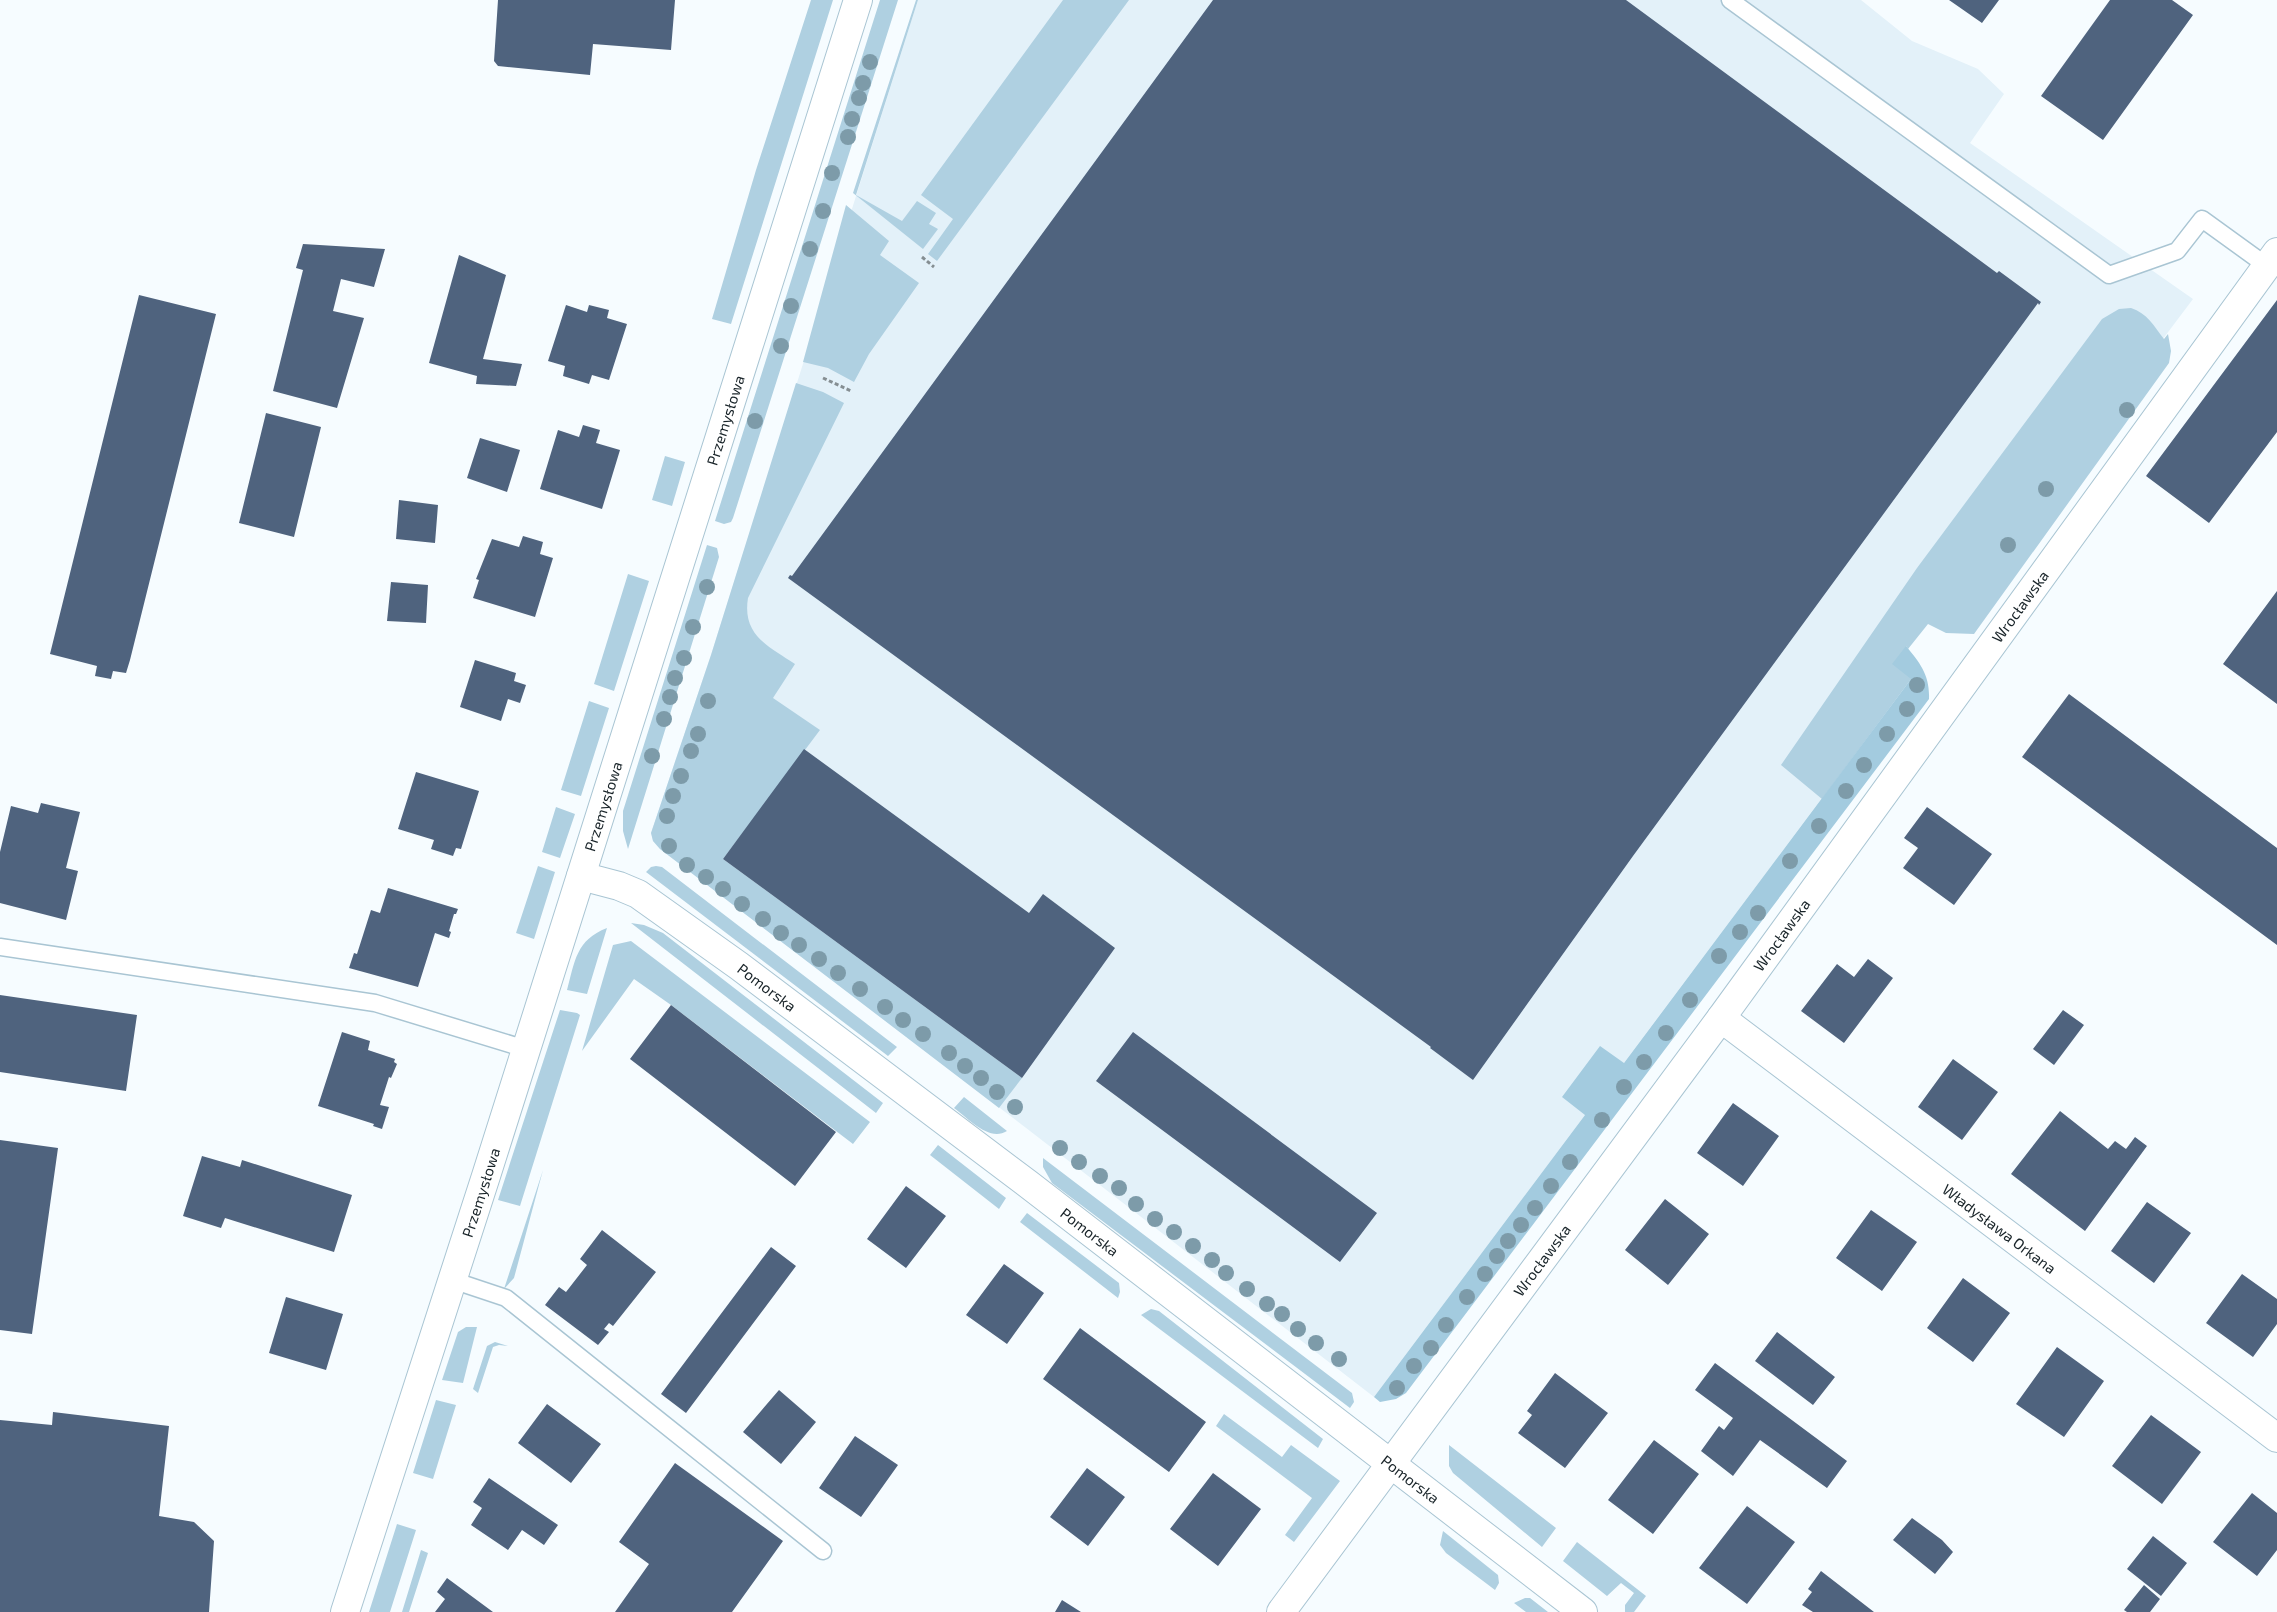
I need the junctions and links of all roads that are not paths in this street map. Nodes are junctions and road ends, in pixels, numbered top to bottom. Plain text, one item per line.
1 (858, 0) edge
2 (1730, 0) edge
3 (2272, 259) edge
4 (581, 876) junction
5 (0, 948) edge
6 (1721, 1018) junction
7 (526, 1050) junction
8 (452, 1280) junction
9 (2277, 1438) edge
10 (1391, 1464) junction
11 (823, 1551) dead end
12 (345, 1612) edge
13 (1281, 1612) edge
14 (1583, 1612) edge

1 - 4 street, Przemysłowa
2 - 3 lane
3 - 6 street, Wrocławska
4 - 7 street, Przemysłowa
4 - 10 street, Pomorska
5 - 7 lane
6 - 9 street, Władysława Orkana
6 - 10 street, Wrocławska
7 - 8 street, Przemysłowa
8 - 11 lane
8 - 12 street, Przemysłowa
10 - 13 street, Wrocławska
10 - 14 street, Pomorska

